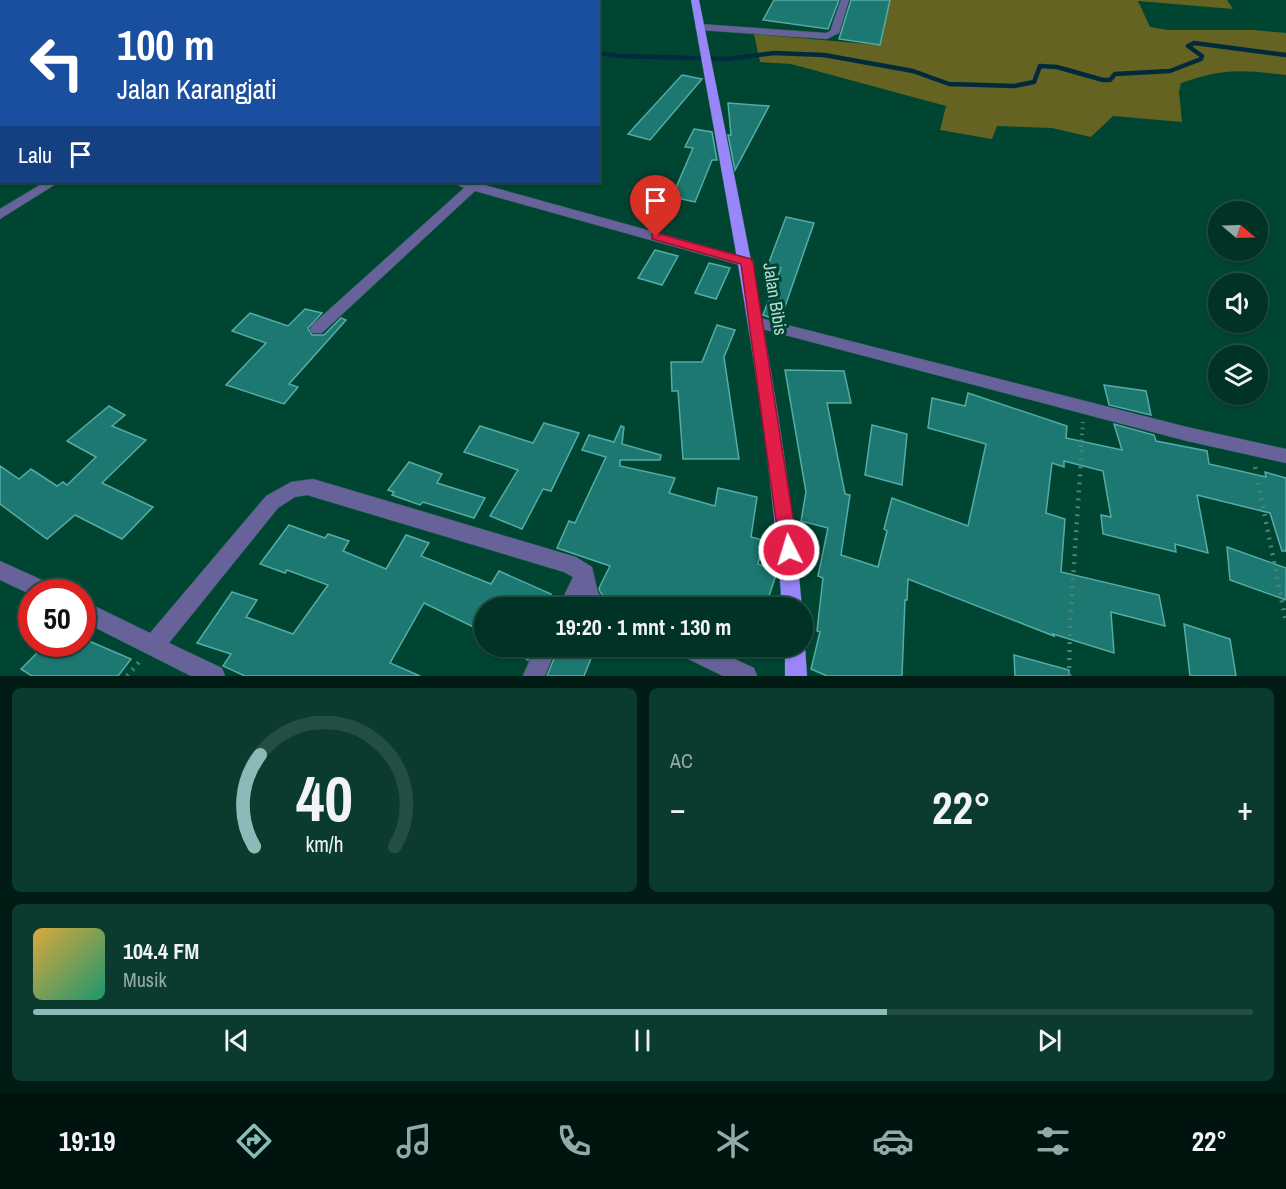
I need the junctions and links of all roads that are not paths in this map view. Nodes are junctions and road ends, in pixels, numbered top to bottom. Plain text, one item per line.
1 (695, 0) edge
2 (845, 0) edge
3 (700, 27) junction
4 (51, 183) edge
5 (461, 183) edge
6 (473, 186) junction
7 (0, 215) edge
8 (747, 262) junction
9 (756, 322) junction
10 (316, 329) dead end
11 (1286, 456) edge
12 (0, 570) edge
13 (585, 574) junction
14 (19, 579) edge
15 (574, 597) edge
16 (590, 597) edge
17 (791, 597) edge
18 (96, 617) edge
19 (154, 645) junction
20 (542, 657) edge
21 (706, 657) edge
22 (795, 657) edge
23 (214, 676) edge
24 (534, 676) edge
25 (746, 676) edge
26 (796, 676) edge

1 - 3 main road, Jalan Bibis
2 - 3 street
3 - 8 main road, Jalan Bibis
4 - 7 street
5 - 6 street
6 - 8 street
6 - 10 street
8 - 9 main road, Jalan Bibis
9 - 11 street
9 - 17 main road, Jalan Bibis
12 - 14 street
13 - 15 street
13 - 16 street
13 - 19 street
18 - 19 street
19 - 23 street
20 - 24 street
21 - 25 street
22 - 26 main road

